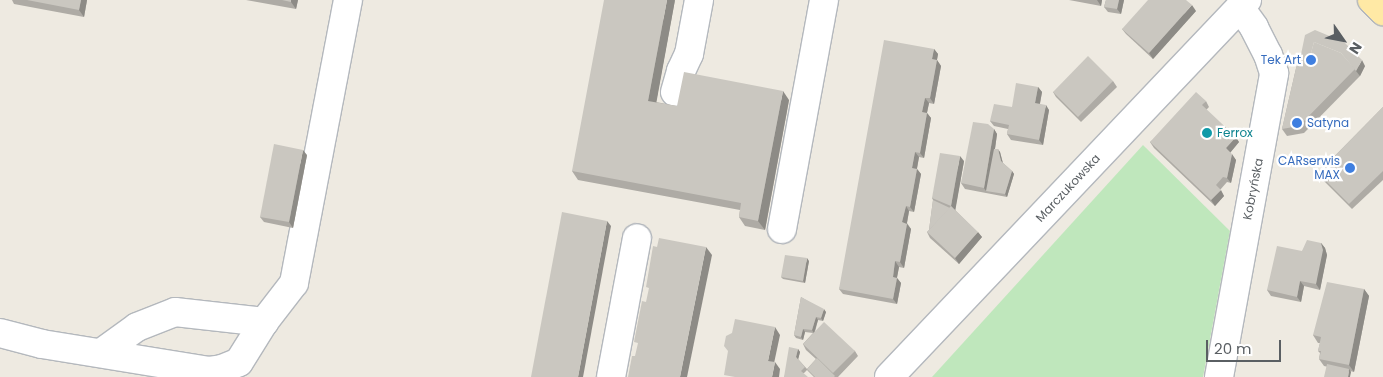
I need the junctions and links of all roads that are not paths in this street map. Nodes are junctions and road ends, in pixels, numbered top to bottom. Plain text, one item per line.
1 (348, 0) edge
2 (699, 0) edge
3 (824, 0) edge
4 (1372, 0) edge
5 (1244, 4) edge
6 (1383, 11) edge
7 (675, 92) dead end
8 (782, 229) dead end
9 (638, 238) dead end
10 (264, 322) junction
11 (0, 333) edge
12 (101, 353) junction
13 (611, 377) edge
14 (889, 377) edge
15 (1219, 377) edge

1 - 10 street
2 - 7 street
3 - 8 street
4 - 6 main road
5 - 14 street, Marczukowska
5 - 15 street, Kobryńska
9 - 13 street
10 - 12 street
10 - 12 street
11 - 12 street

